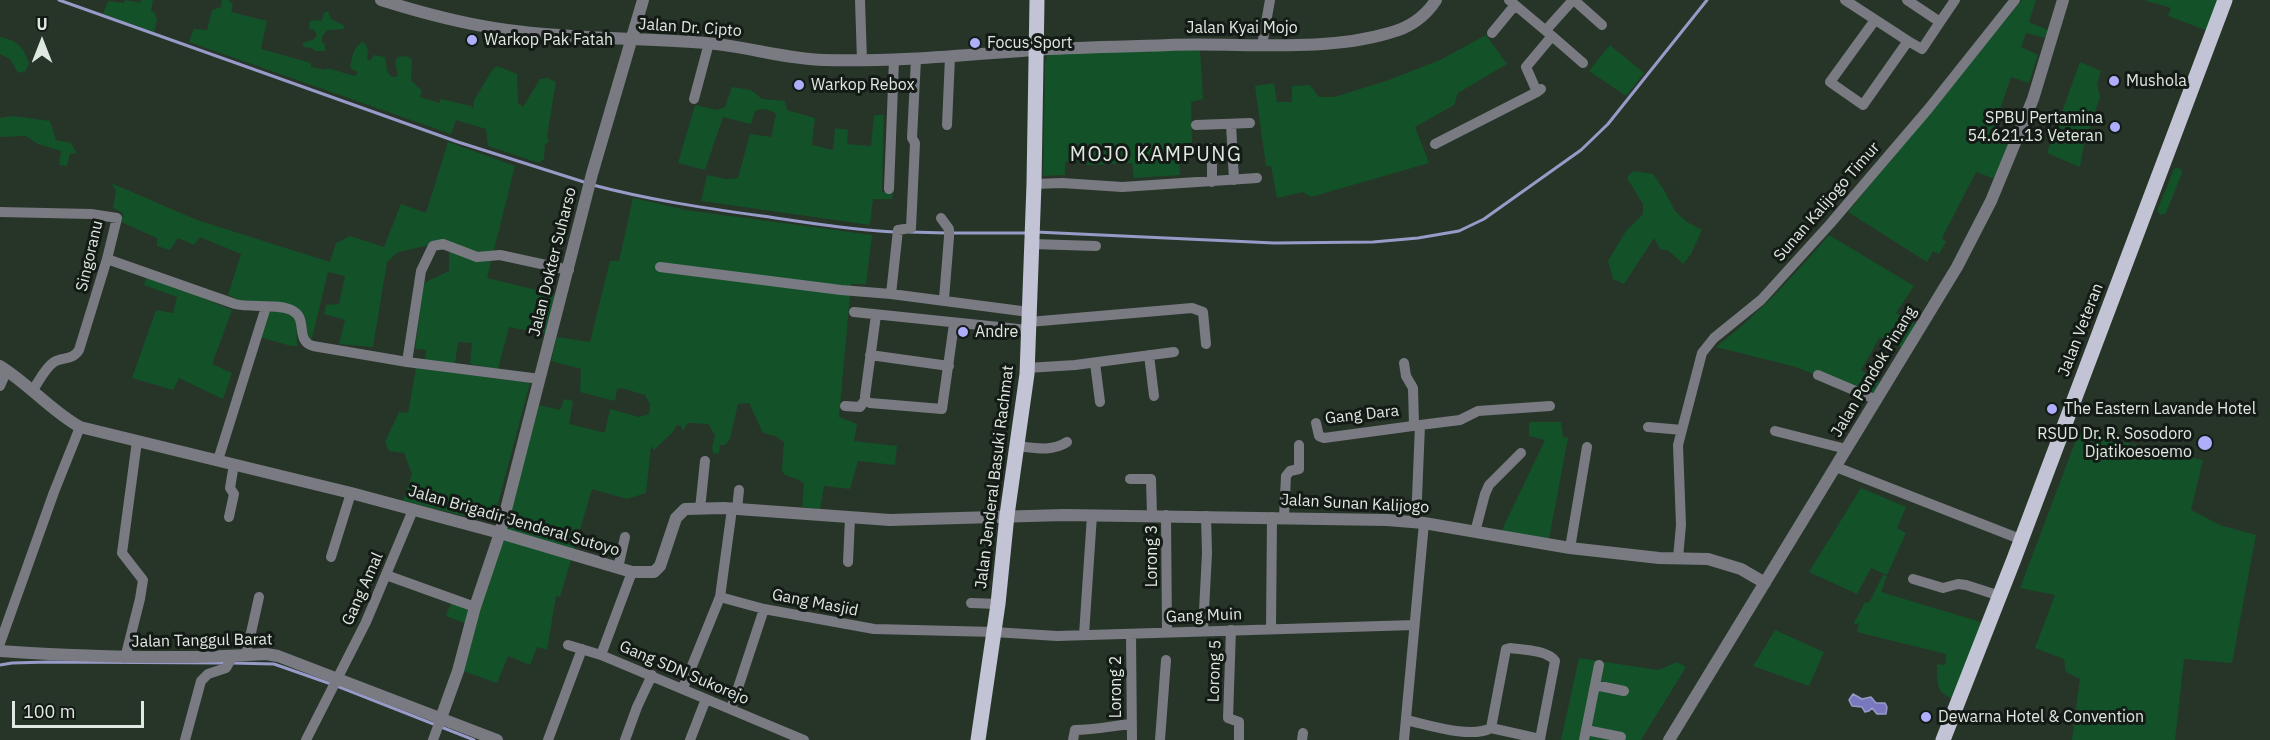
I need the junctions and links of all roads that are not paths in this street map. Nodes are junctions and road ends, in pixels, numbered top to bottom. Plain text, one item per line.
1 (381, 0) edge
2 (643, 0) edge
3 (860, 0) edge
4 (1037, 0) edge
5 (1270, 0) edge
6 (1436, 0) edge
7 (1574, 0) edge
8 (1845, 0) edge
9 (1907, 0) edge
10 (1955, 0) edge
11 (2015, 0) edge
12 (2063, 0) edge
13 (2225, 0) edge
14 (2235, 0) edge
15 (1512, 3) edge
16 (1875, 20) junction
17 (1940, 22) junction
18 (1602, 25) dead end
19 (1492, 33) dead end
20 (1549, 33) junction
21 (632, 40) junction
22 (1908, 41) junction
23 (709, 43) junction
24 (1262, 45) junction
25 (1036, 50) junction
26 (951, 57) junction
27 (916, 59) junction
28 (862, 60) junction
29 (894, 60) junction
30 (1583, 63) dead end
31 (694, 99) dead end
32 (1250, 123) dead end
33 (1231, 124) junction
34 (947, 125) dead end
35 (1196, 125) dead end
36 (1435, 144) dead end
37 (1212, 148) dead end
38 (1257, 178) dead end
39 (1234, 180) junction
40 (1212, 182) junction
41 (1034, 184) junction
42 (889, 189) dead end
43 (0, 212) edge
44 (941, 218) dead end
45 (1032, 238) junction
46 (1096, 246) dead end
47 (107, 259) junction
48 (660, 267) dead end
49 (569, 270) junction
50 (891, 294) junction
51 (944, 299) junction
52 (266, 308) junction
53 (854, 312) dead end
54 (876, 315) junction
55 (1029, 321) junction
56 (954, 324) junction
57 (1206, 344) dead end
58 (1174, 352) dead end
59 (870, 355) junction
60 (1149, 355) junction
61 (407, 362) junction
62 (1095, 363) junction
63 (1404, 363) dead end
64 (949, 366) junction
65 (4, 368) edge
66 (1027, 368) junction
67 (1818, 375) dead end
68 (540, 379) junction
69 (0, 386) edge
70 (33, 390) junction
71 (1154, 396) dead end
72 (865, 400) junction
73 (1877, 400) junction
74 (1100, 402) dead end
75 (845, 406) dead end
76 (1550, 406) dead end
77 (1316, 423) dead end
78 (1417, 424) junction
79 (80, 427) junction
80 (1648, 427) dead end
81 (1682, 430) junction
82 (1775, 430) dead end
83 (137, 441) junction
84 (1067, 442) dead end
85 (1299, 445) dead end
86 (1017, 446) junction
87 (1587, 447) dead end
88 (1846, 449) junction
89 (1521, 453) dead end
90 (218, 460) junction
91 (705, 461) dead end
92 (234, 464) junction
93 (1836, 467) junction
94 (1130, 479) dead end
95 (739, 490) dead end
96 (351, 493) junction
97 (700, 508) junction
98 (735, 509) junction
99 (412, 510) junction
100 (1007, 515) junction
101 (1092, 515) junction
102 (1152, 515) junction
103 (1166, 515) junction
104 (1206, 516) junction
105 (229, 517) dead end
106 (1278, 517) junction
107 (850, 518) junction
108 (1420, 523) junction
109 (1475, 532) junction
110 (500, 533) junction
111 (625, 537) dead end
112 (2020, 539) junction
113 (1570, 548) junction
114 (331, 557) dead end
115 (1678, 558) junction
116 (848, 562) dead end
117 (618, 568) junction
118 (632, 572) junction
119 (386, 575) junction
120 (1913, 579) dead end
121 (1765, 583) junction
122 (2000, 596) junction
123 (259, 597) dead end
124 (720, 597) junction
125 (971, 603) dead end
126 (998, 604) junction
127 (474, 608) junction
128 (764, 609) junction
129 (1414, 625) junction
130 (1271, 629) junction
131 (1203, 630) junction
132 (1231, 630) junction
133 (994, 632) junction
134 (1167, 632) junction
135 (1131, 634) junction
136 (1084, 635) junction
137 (0, 643) edge
138 (568, 645) dead end
139 (582, 649) junction
140 (0, 651) edge
141 (246, 655) junction
142 (601, 655) junction
143 (125, 658) junction
144 (1166, 660) dead end
145 (230, 661) junction
146 (1599, 665) dead end
147 (652, 675) junction
148 (336, 682) junction
149 (1595, 685) junction
150 (683, 688) junction
151 (1624, 691) dead end
152 (706, 699) junction
153 (731, 709) junction
154 (441, 718) junction
155 (1406, 720) junction
156 (1131, 724) junction
157 (1491, 728) junction
158 (1585, 735) edge
159 (1621, 737) dead end
160 (185, 740) edge
161 (306, 740) edge
162 (433, 740) edge
163 (497, 740) edge
164 (548, 740) edge
165 (625, 740) edge
166 (690, 740) edge
167 (804, 740) edge
168 (978, 740) edge
169 (1073, 740) edge
170 (1132, 740) edge
171 (1160, 740) edge
172 (1239, 740) edge
173 (1404, 740) edge
174 (1542, 740) edge
175 (1669, 740) edge
176 (1943, 740) edge
177 (1953, 740) edge

1 - 21 street, Jalan Dr. Cipto
2 - 21 street, Jalan Dokter Suharso
3 - 28 street
4 - 25 main road, Jalan Jenderal Basuki Rachmat
5 - 24 street
6 - 24 street, Jalan Kyai Mojo
7 - 18 street
7 - 20 street
8 - 16 street
9 - 17 street
10 - 17 street
11 - 81 street, Sunan Kalijogo Timur
12 - 73 street, Jalan Pondok Pinang
13 - 112 main road, Jalan Veteran
14 - 177 main road, Jalan Veteran
15 - 19 street
15 - 20 street
16 - 22 street
16 - 22 street
17 - 22 street
20 - 30 street
20 - 36 street
21 - 23 street, Jalan Dr. Cipto
21 - 49 street, Jalan Dokter Suharso
23 - 28 street, Jalan Dr. Cipto
23 - 31 street
24 - 25 street, Jalan Kyai Mojo
25 - 26 street, Jalan Dr. Cipto
25 - 41 main road, Jalan Jenderal Basuki Rachmat
26 - 27 street, Jalan Dr. Cipto
26 - 34 street
27 - 29 street, Jalan Dr. Cipto
27 - 50 street
28 - 29 street, Jalan Dr. Cipto
29 - 42 street
32 - 33 street
33 - 35 street
33 - 39 street
37 - 40 street
38 - 39 street
39 - 40 street
40 - 41 street
41 - 45 main road, Jalan Jenderal Basuki Rachmat
43 - 47 street, Singoranu
44 - 51 street
45 - 46 street
45 - 55 main road, Jalan Jenderal Basuki Rachmat
47 - 52 street
47 - 70 street, Singoranu
48 - 50 street
49 - 61 street
49 - 68 street, Jalan Dokter Suharso
50 - 51 street
51 - 55 street
52 - 61 street
52 - 90 street
53 - 54 street
54 - 56 street
54 - 59 street
55 - 56 street
55 - 57 street
55 - 66 main road, Jalan Jenderal Basuki Rachmat
56 - 64 street
58 - 60 street
59 - 64 street
59 - 72 street
60 - 62 street
60 - 71 street
61 - 68 street
62 - 66 street
62 - 74 street
63 - 78 street
64 - 72 street
65 - 69 street
65 - 70 street, Jalan Brigadir Jenderal Sutoyo
66 - 86 main road, Jalan Jenderal Basuki Rachmat
67 - 73 street
68 - 110 street, Jalan Dokter Suharso
70 - 79 street, Jalan Brigadir Jenderal Sutoyo
72 - 75 street
73 - 88 street, Jalan Pondok Pinang
76 - 78 street, Gang Dara
77 - 78 street, Gang Dara
78 - 108 street, Gang Dara
79 - 83 street, Jalan Brigadir Jenderal Sutoyo
79 - 137 street
80 - 81 street
81 - 115 street, Sunan Kalijogo Timur
82 - 88 street
83 - 90 street, Jalan Brigadir Jenderal Sutoyo
83 - 143 street
84 - 86 street
85 - 106 street
86 - 100 main road, Jalan Jenderal Basuki Rachmat
87 - 113 street
88 - 93 street, Jalan Pondok Pinang
89 - 109 street
90 - 92 street, Jalan Brigadir Jenderal Sutoyo
91 - 97 street
92 - 96 street, Jalan Brigadir Jenderal Sutoyo
92 - 105 street
93 - 112 street
93 - 121 street, Jalan Pondok Pinang
94 - 102 street
95 - 98 street
96 - 99 street, Jalan Brigadir Jenderal Sutoyo
96 - 114 street
97 - 98 street, Jalan Brigadir Jenderal Sutoyo
97 - 118 street, Jalan Brigadir Jenderal Sutoyo
98 - 107 street, Jalan Brigadir Jenderal Sutoyo
98 - 124 street
99 - 110 street, Jalan Brigadir Jenderal Sutoyo
99 - 119 street, Gang Amal
100 - 101 street, Jalan Sunan Kalijogo
100 - 107 street, Jalan Brigadir Jenderal Sutoyo
100 - 126 main road, Jalan Jenderal Basuki Rachmat
101 - 102 street, Jalan Sunan Kalijogo
101 - 136 street
102 - 103 street, Jalan Sunan Kalijogo
103 - 104 street, Jalan Sunan Kalijogo
103 - 134 street, Lorong 3
104 - 106 street, Jalan Sunan Kalijogo
104 - 131 street
106 - 108 street, Jalan Sunan Kalijogo
106 - 130 street
107 - 116 street
108 - 109 street, Jalan Sunan Kalijogo
108 - 129 street, Gang Dara
109 - 113 street, Jalan Sunan Kalijogo
110 - 117 street, Jalan Brigadir Jenderal Sutoyo
110 - 127 street, Jalan Dokter Suharso
111 - 117 street
112 - 122 main road, Jalan Veteran
113 - 115 street, Jalan Sunan Kalijogo
115 - 121 street, Jalan Sunan Kalijogo
117 - 118 street, Jalan Brigadir Jenderal Sutoyo
118 - 142 street, Gang SDN Sukorejo
119 - 127 street
119 - 148 street, Gang Amal
120 - 122 street
121 - 175 street, Jalan Pondok Pinang
122 - 176 main road, Jalan Veteran
123 - 141 street
124 - 128 street, Gang Masjid
124 - 150 street
125 - 126 street
126 - 133 main road, Jalan Jenderal Basuki Rachmat
127 - 154 street, Jalan Dokter Suharso
128 - 133 street, Gang Masjid
128 - 153 street
129 - 130 street, Gang Muin
129 - 155 street, Gang Dara
130 - 132 street, Gang Muin
131 - 132 street, Gang Muin
131 - 134 street, Gang Muin
132 - 172 street, Lorong 5
133 - 136 street, Gang Muin
133 - 168 main road, Jalan Jenderal Basuki Rachmat
134 - 135 street, Gang Muin
135 - 136 street, Gang Muin
135 - 156 street, Lorong 2
138 - 139 street
139 - 142 street
139 - 164 street
140 - 143 street, Jalan Tanggul Barat
141 - 145 street, Jalan Tanggul Barat
141 - 148 street, Jalan Tanggul Barat
142 - 147 street, Gang SDN Sukorejo
143 - 145 street, Jalan Tanggul Barat
144 - 171 street
145 - 160 street
146 - 149 street
147 - 150 street, Gang SDN Sukorejo
147 - 165 street
148 - 154 street, Jalan Tanggul Barat
148 - 161 street, Gang Amal
149 - 151 street
149 - 158 street
150 - 152 street, Gang SDN Sukorejo
152 - 153 street, Gang SDN Sukorejo
152 - 166 street
153 - 167 street, Gang SDN Sukorejo
154 - 162 street
154 - 163 street, Jalan Tanggul Barat
155 - 157 street
155 - 173 street, Gang Dara
156 - 169 street
156 - 170 street, Lorong 2
157 - 174 street
157 - 174 street
158 - 159 street

